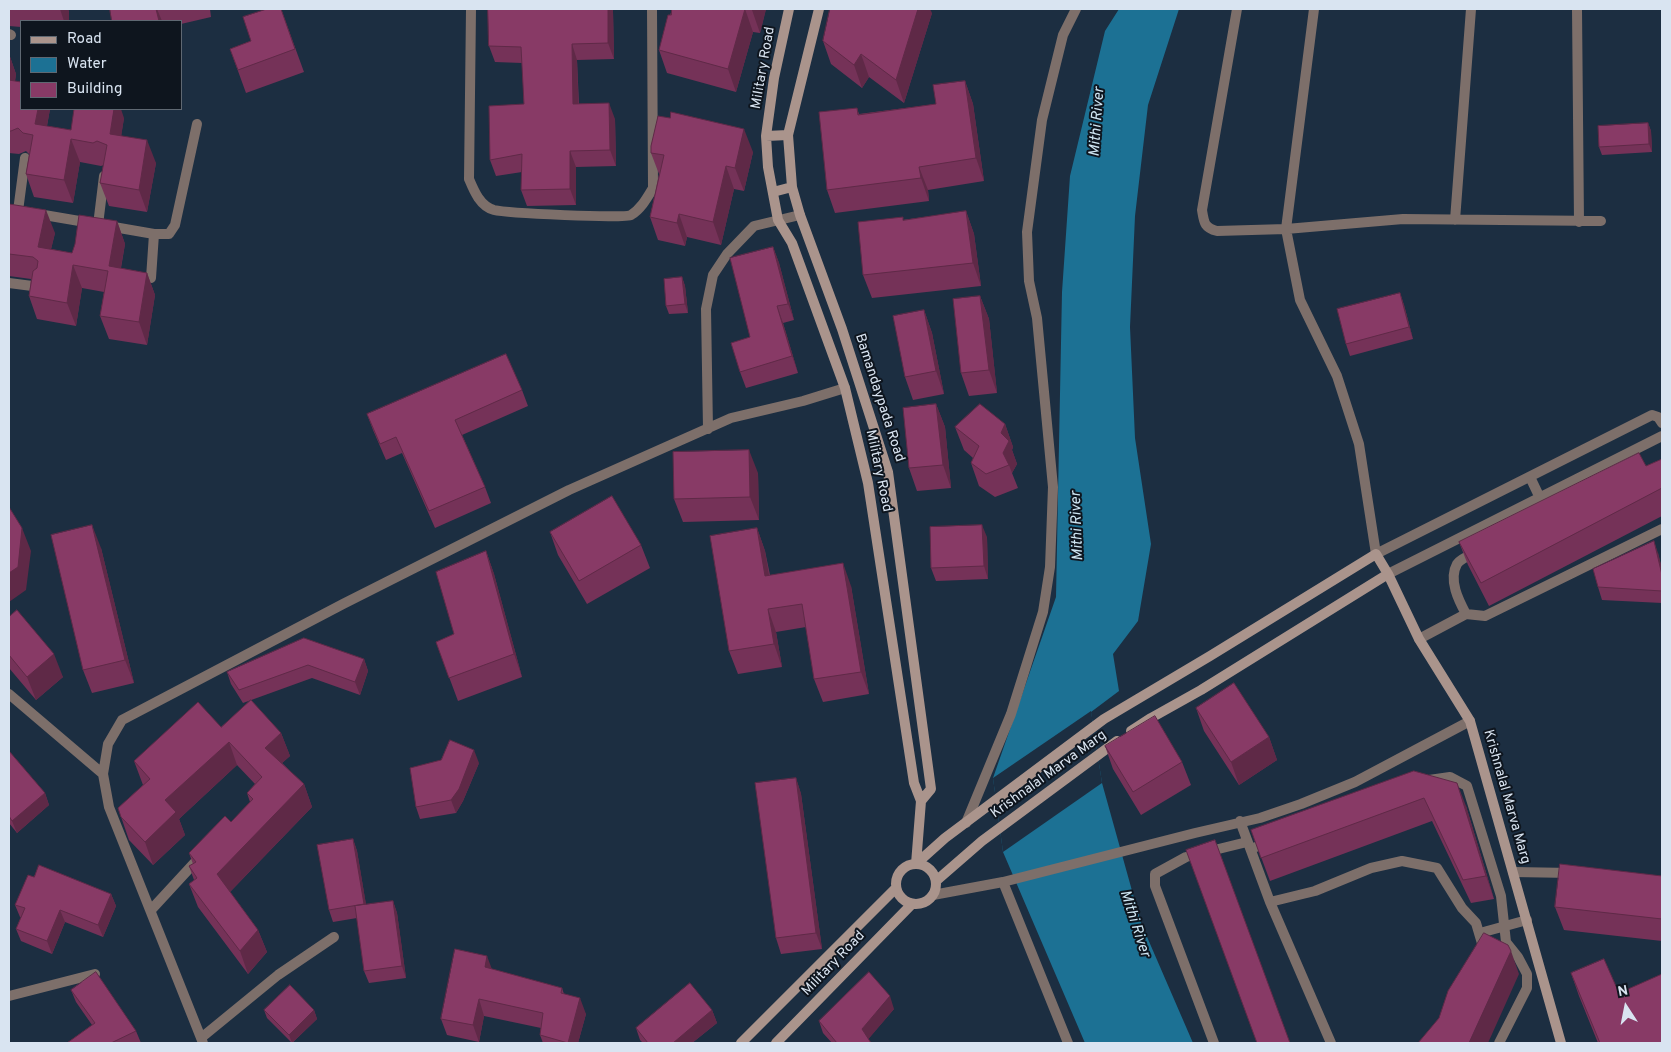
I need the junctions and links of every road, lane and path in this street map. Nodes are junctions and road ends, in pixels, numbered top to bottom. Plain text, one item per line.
1 (471, 9) edge
2 (652, 9) edge
3 (789, 9) edge
4 (818, 9) edge
5 (1076, 9) edge
6 (1237, 9) edge
7 (1314, 9) edge
8 (1471, 9) edge
9 (1577, 9) edge
10 (197, 124) dead end
11 (766, 136) junction
12 (788, 136) junction
13 (25, 158) edge
14 (105, 171) edge
15 (792, 187) junction
16 (773, 192) junction
17 (13, 210) edge
18 (800, 215) junction
19 (778, 220) junction
20 (1454, 220) junction
21 (10, 221) edge
22 (1579, 222) junction
23 (1600, 222) dead end
24 (98, 225) junction
25 (1286, 229) junction
26 (154, 234) junction
27 (151, 278) dead end
28 (9, 283) edge
29 (40, 287) edge
30 (842, 329) junction
31 (826, 333) junction
32 (845, 388) junction
33 (1662, 424) edge
34 (708, 429) junction
35 (1662, 436) edge
36 (1530, 477) junction
37 (1540, 498) junction
38 (1662, 529) edge
39 (1490, 545) edge
40 (1376, 554) junction
41 (900, 560) junction
42 (882, 564) junction
43 (1388, 574) junction
44 (1466, 614) junction
45 (1419, 639) junction
46 (917, 687) junction
47 (900, 689) junction
48 (9, 694) edge
49 (1470, 721) junction
50 (103, 774) junction
51 (1422, 780) edge
52 (921, 801) junction
53 (1240, 821) junction
54 (966, 823) junction
55 (1278, 838) edge
56 (1249, 845) junction
57 (205, 852) edge
58 (916, 864) junction
59 (1513, 872) junction
60 (1578, 873) edge
61 (936, 881) junction
62 (1006, 881) junction
63 (896, 888) junction
64 (933, 895) junction
65 (1270, 902) junction
66 (912, 904) junction
67 (151, 910) junction
68 (1527, 920) junction
69 (1504, 926) junction
70 (1480, 934) junction
71 (334, 937) dead end
72 (1480, 962) edge
73 (95, 974) edge
74 (9, 996) edge
75 (202, 1041) edge
76 (741, 1043) edge
77 (776, 1043) edge
78 (1068, 1043) edge
79 (1214, 1043) edge
80 (1332, 1043) edge
81 (1499, 1043) edge
82 (1561, 1043) edge

1 - 2 street
3 - 11 street, Military Road
4 - 12 street, Bamandaypada Road
5 - 54 street
6 - 25 street
7 - 25 street
8 - 20 street
9 - 22 street
10 - 26 street
11 - 12 street
11 - 16 street, Military Road
12 - 15 street, Bamandaypada Road
13 - 17 street
14 - 24 street
15 - 16 street
15 - 18 street, Bamandaypada Road
16 - 19 street, Military Road
17 - 21 street
17 - 24 street
18 - 19 street
18 - 30 street, Bamandaypada Road
19 - 31 street, Military Road
19 - 34 street
20 - 22 street
20 - 25 street
22 - 23 street
24 - 26 street
25 - 40 street
26 - 27 street
28 - 29 street
30 - 31 street
30 - 41 street, Bamandaypada Road
31 - 32 street, Military Road
32 - 34 street
32 - 42 street, Military Road
33 - 36 street
34 - 50 street
35 - 37 street
36 - 37 street
36 - 40 street
37 - 43 street
38 - 44 street
39 - 44 street
40 - 43 street, Krishnalal Marva Marg
40 - 54 street
41 - 42 street
41 - 46 street, Bamandaypada Road
42 - 47 street, Military Road
43 - 45 street, Krishnalal Marva Marg
43 - 61 street, Krishnalal Marva Marg
44 - 45 street
45 - 49 street, Krishnalal Marva Marg
46 - 47 street
46 - 52 street, Bamandaypada Road
47 - 52 street, Military Road
48 - 50 street
49 - 53 street
49 - 59 street, Krishnalal Marva Marg
50 - 67 street
51 - 69 street
52 - 58 street
53 - 56 street
53 - 62 street
54 - 58 street
55 - 56 street
56 - 65 street
56 - 79 street
57 - 67 street
58 - 61 street
58 - 63 street
59 - 60 street
59 - 68 street, Krishnalal Marva Marg
61 - 64 street
62 - 64 street
62 - 78 street
63 - 66 street
63 - 76 street
64 - 66 street
65 - 70 street
65 - 80 street
66 - 77 street, Military Road
67 - 75 street
68 - 69 street
68 - 82 street, Krishnalal Marva Marg
69 - 70 street
69 - 81 street
70 - 72 street
71 - 75 street
73 - 74 street

